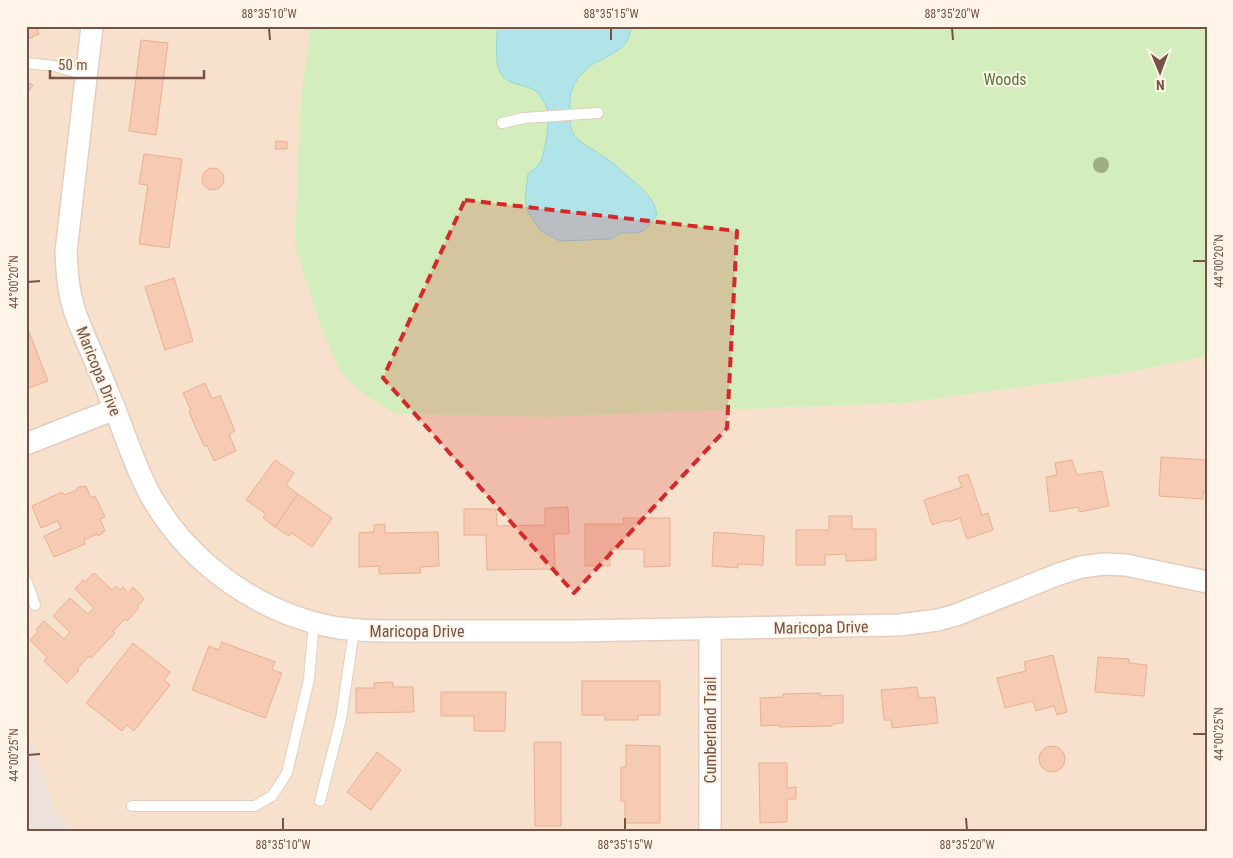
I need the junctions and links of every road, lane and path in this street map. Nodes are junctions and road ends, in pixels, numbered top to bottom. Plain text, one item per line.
1 (92, 26) edge
2 (26, 63) edge
3 (86, 75) junction
4 (598, 113) dead end
5 (502, 124) dead end
6 (115, 409) junction
7 (26, 444) edge
8 (26, 580) edge
9 (1207, 582) edge
10 (35, 605) dead end
11 (314, 622) junction
12 (710, 628) junction
13 (354, 630) junction
14 (320, 800) dead end
15 (132, 806) dead end
16 (710, 832) edge

1 - 3 street, Maricopa Drive
2 - 3 lane
3 - 6 street, Maricopa Drive
4 - 5 lane
6 - 7 street
6 - 11 street, Maricopa Drive
8 - 10 lane
9 - 12 street, Maricopa Drive
11 - 13 street, Maricopa Drive
11 - 15 lane
12 - 13 street, Maricopa Drive
12 - 16 street, Cumberland Trail
13 - 14 lane

